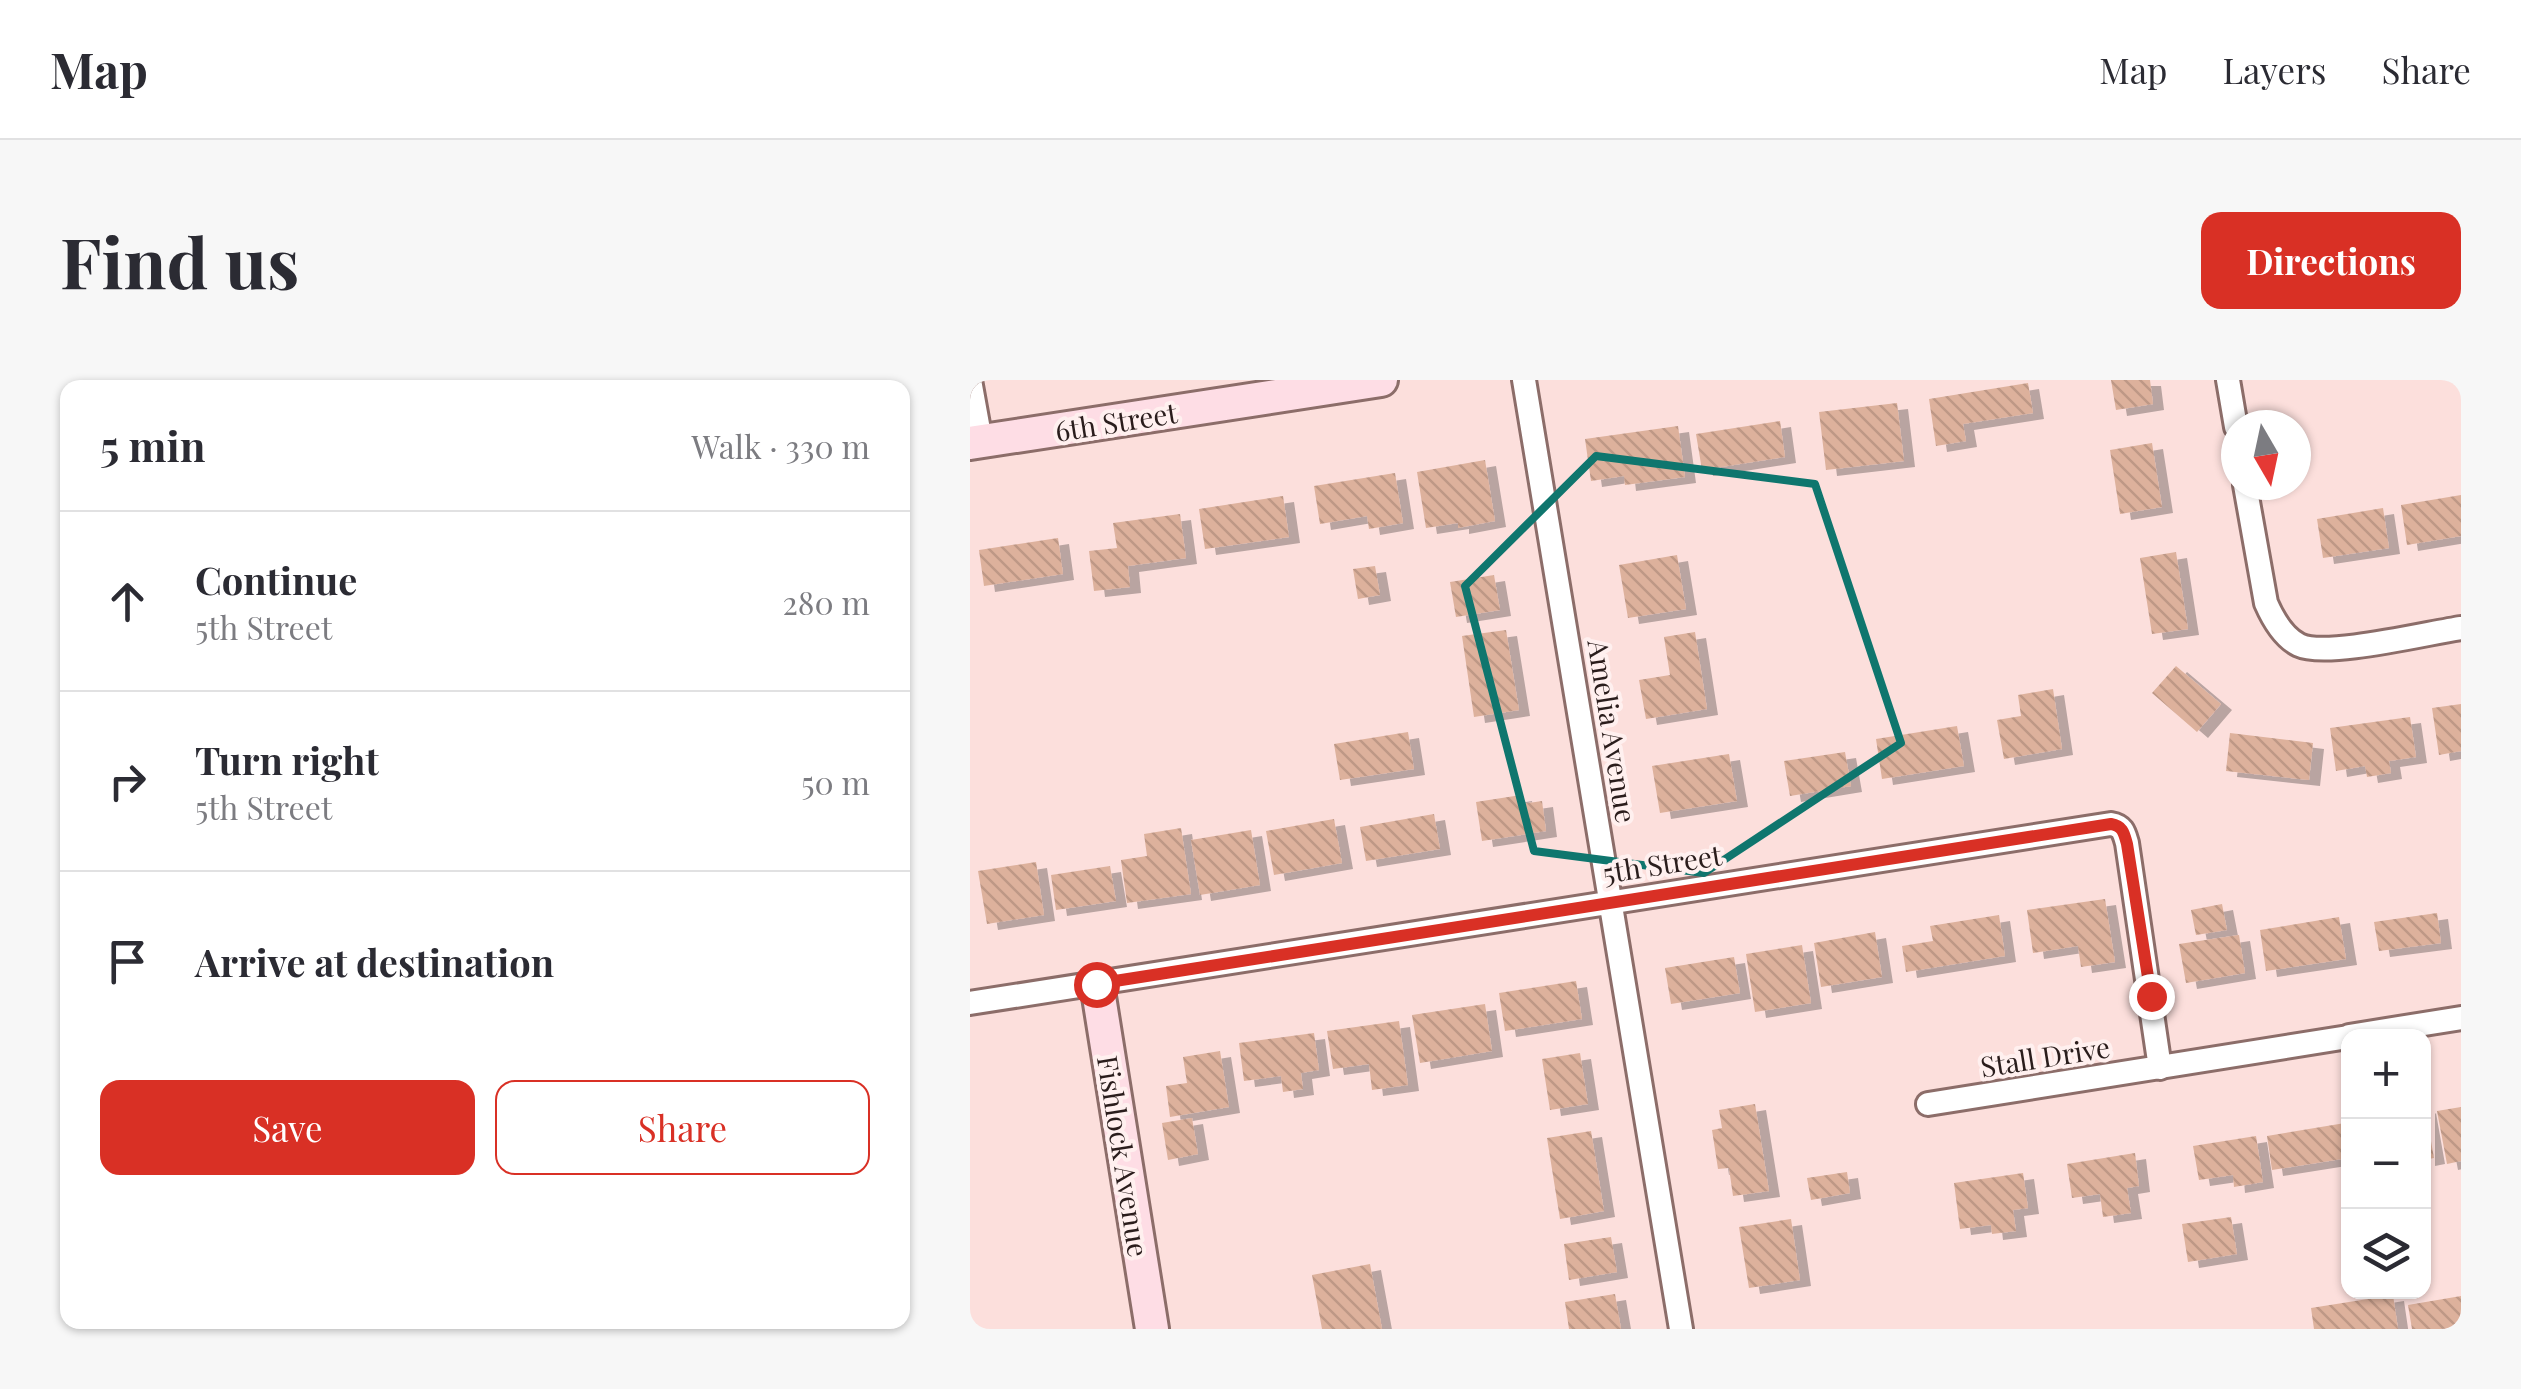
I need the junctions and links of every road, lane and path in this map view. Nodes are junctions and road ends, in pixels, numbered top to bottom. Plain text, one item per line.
1 (970, 380) edge
2 (1381, 380) edge
3 (1524, 380) edge
4 (2228, 380) edge
5 (2233, 410) edge
6 (975, 442) edge
7 (2248, 500) edge
8 (2461, 628) edge
9 (1610, 902) junction
10 (1096, 984) junction
11 (970, 1003) edge
12 (2461, 1018) edge
13 (2393, 1029) edge
14 (2341, 1037) edge
15 (2160, 1068) junction
16 (1928, 1104) dead end
17 (1152, 1329) edge
18 (1681, 1329) edge

1 - 6 street
2 - 6 street, 6th Street
3 - 9 street, Amelia Avenue
4 - 5 street
7 - 8 street
9 - 10 street, 5th Street
9 - 15 street, 5th Street
9 - 18 street, Amelia Avenue
10 - 11 street, 5th Street
10 - 17 street, Fishlock Avenue
12 - 13 street, Stall Drive
14 - 15 street, Stall Drive
15 - 16 street, Stall Drive

